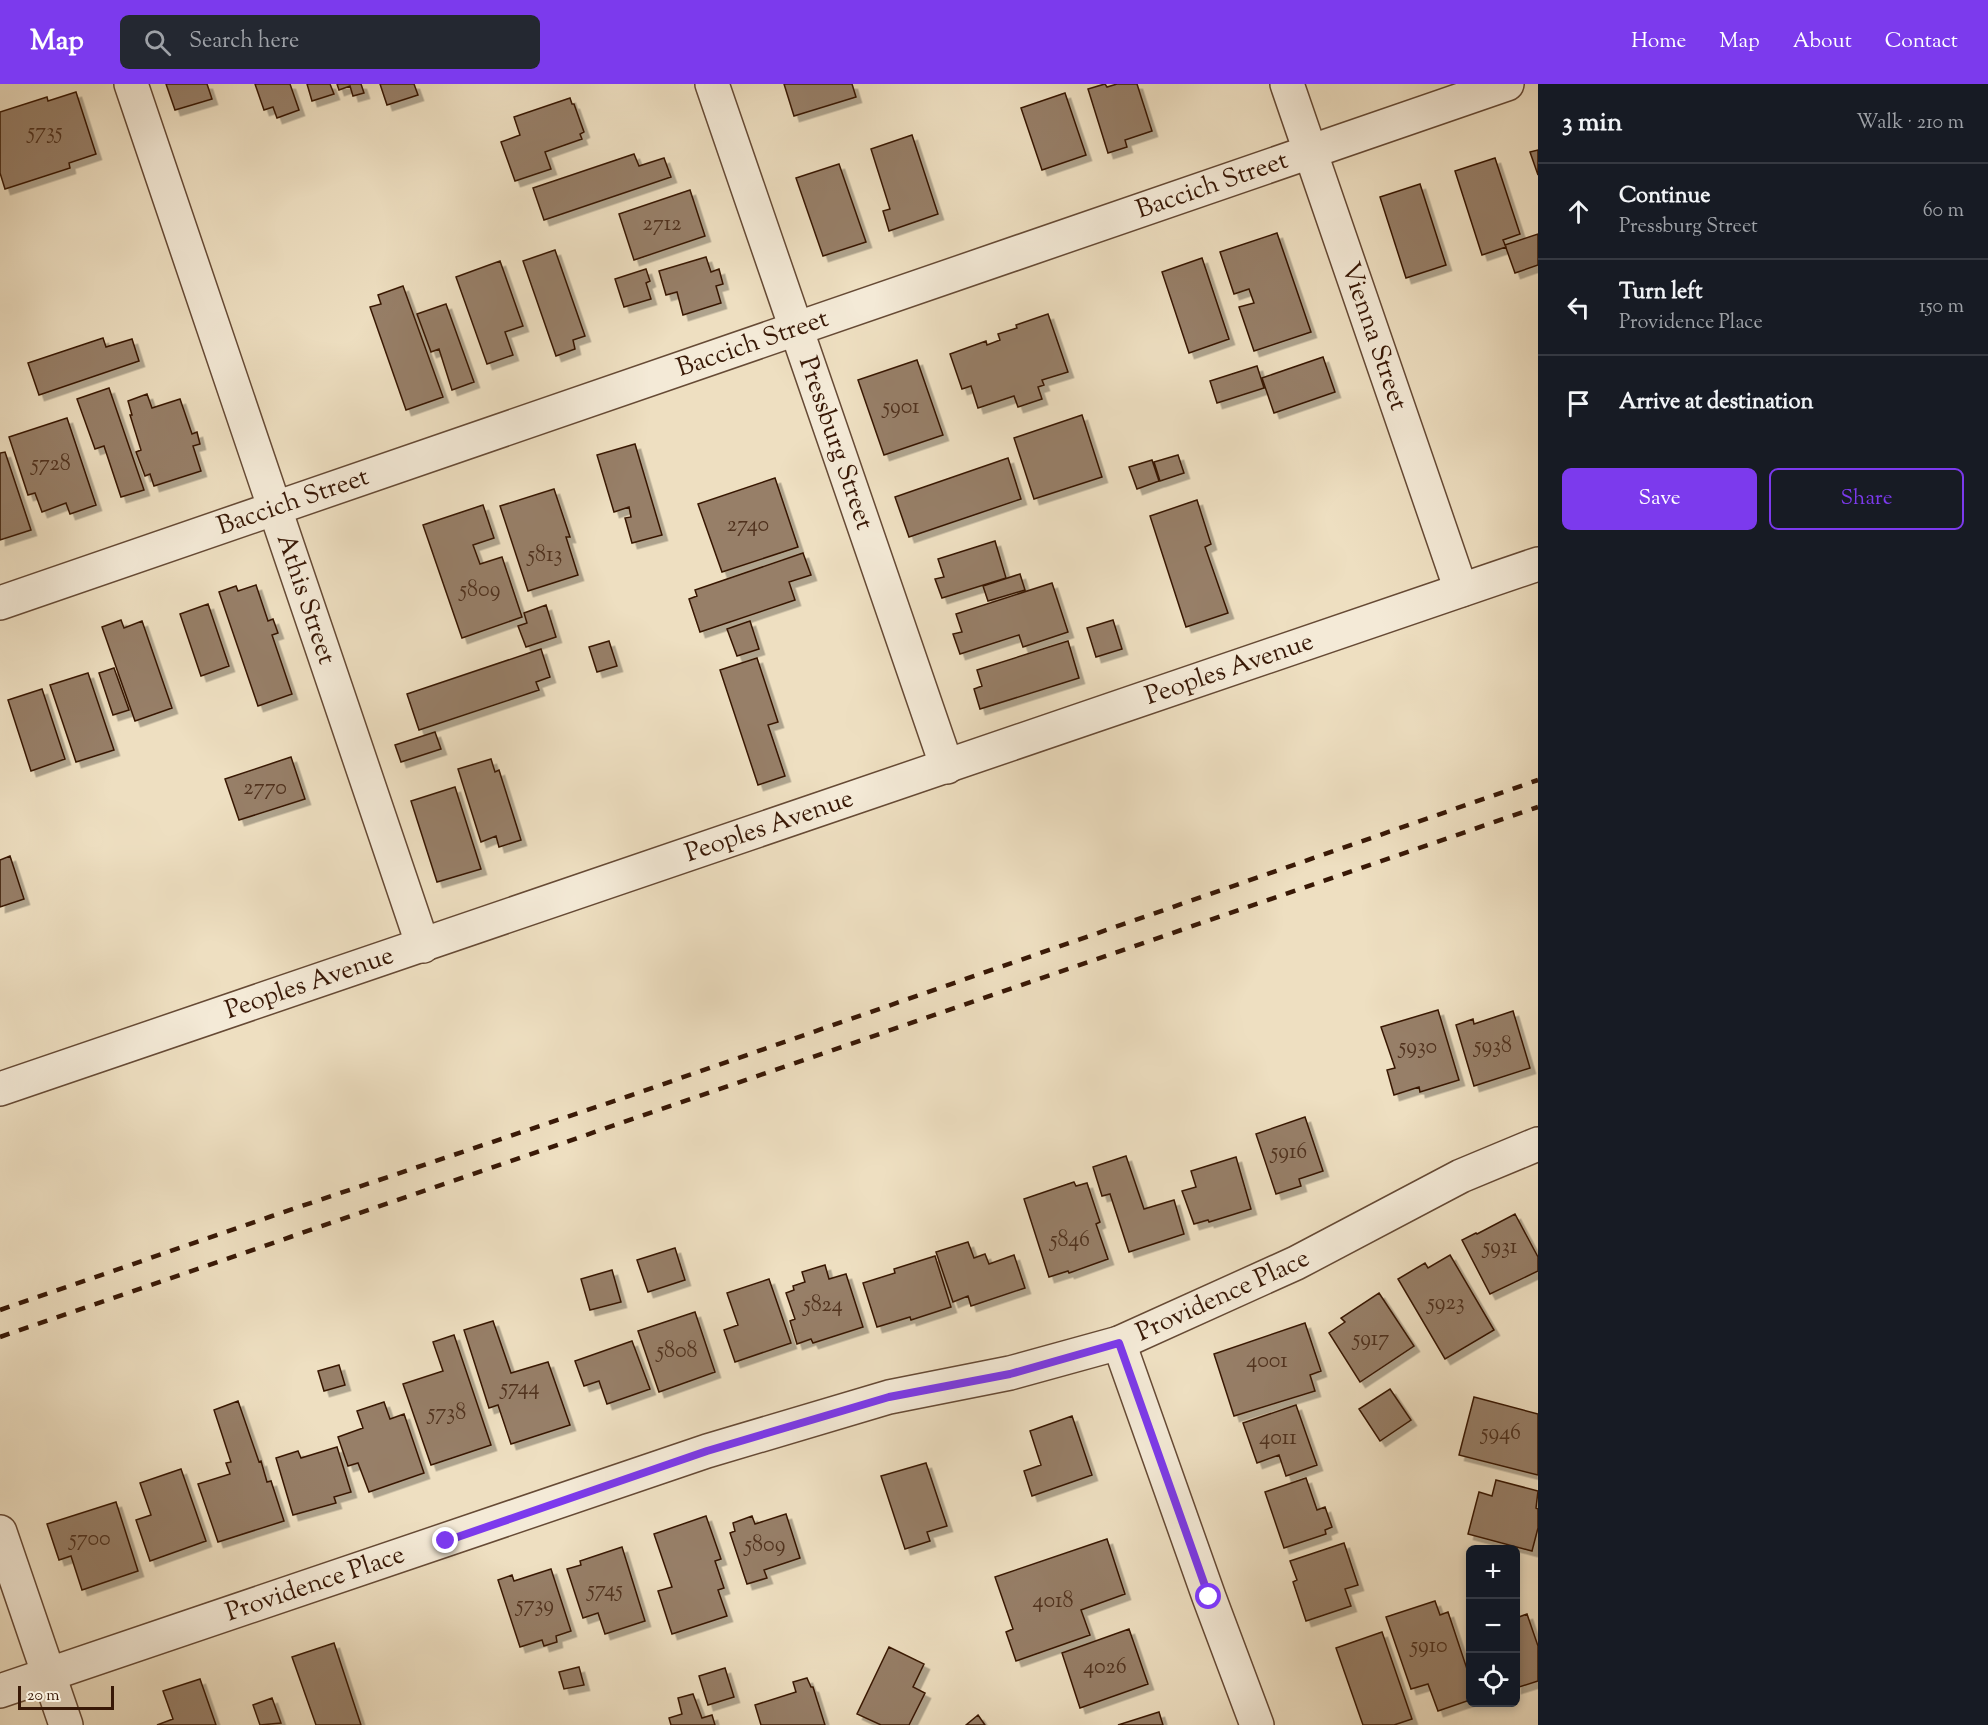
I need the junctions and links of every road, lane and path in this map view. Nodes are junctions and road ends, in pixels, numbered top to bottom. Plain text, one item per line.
1 (130, 84) edge
2 (712, 84) edge
3 (1287, 84) edge
4 (1507, 84) edge
5 (1310, 152) junction
6 (796, 328) junction
7 (276, 508) junction
8 (1538, 564) edge
9 (1461, 590) junction
10 (0, 603) edge
11 (947, 767) junction
12 (423, 946) junction
13 (0, 1089) edge
14 (1538, 1144) edge
15 (1119, 1343) junction
16 (0, 1532) edge
17 (49, 1673) junction
18 (0, 1691) edge
19 (66, 1725) edge
20 (1257, 1725) edge

1 - 7 street, Athis Street
2 - 6 street, Pressburg Street
3 - 5 street, Vienna Street
4 - 5 street, Baccich Street
5 - 6 street, Baccich Street
5 - 9 street, Vienna Street
6 - 7 street, Baccich Street
6 - 11 street, Pressburg Street
7 - 10 street, Baccich Street
7 - 12 street, Athis Street
8 - 9 street, Peoples Avenue
9 - 11 street, Peoples Avenue
11 - 12 street, Peoples Avenue
12 - 13 street, Peoples Avenue
14 - 15 street, Providence Place
15 - 17 street, Providence Place
15 - 20 street
16 - 17 street
17 - 18 street, Providence Place
17 - 19 street

